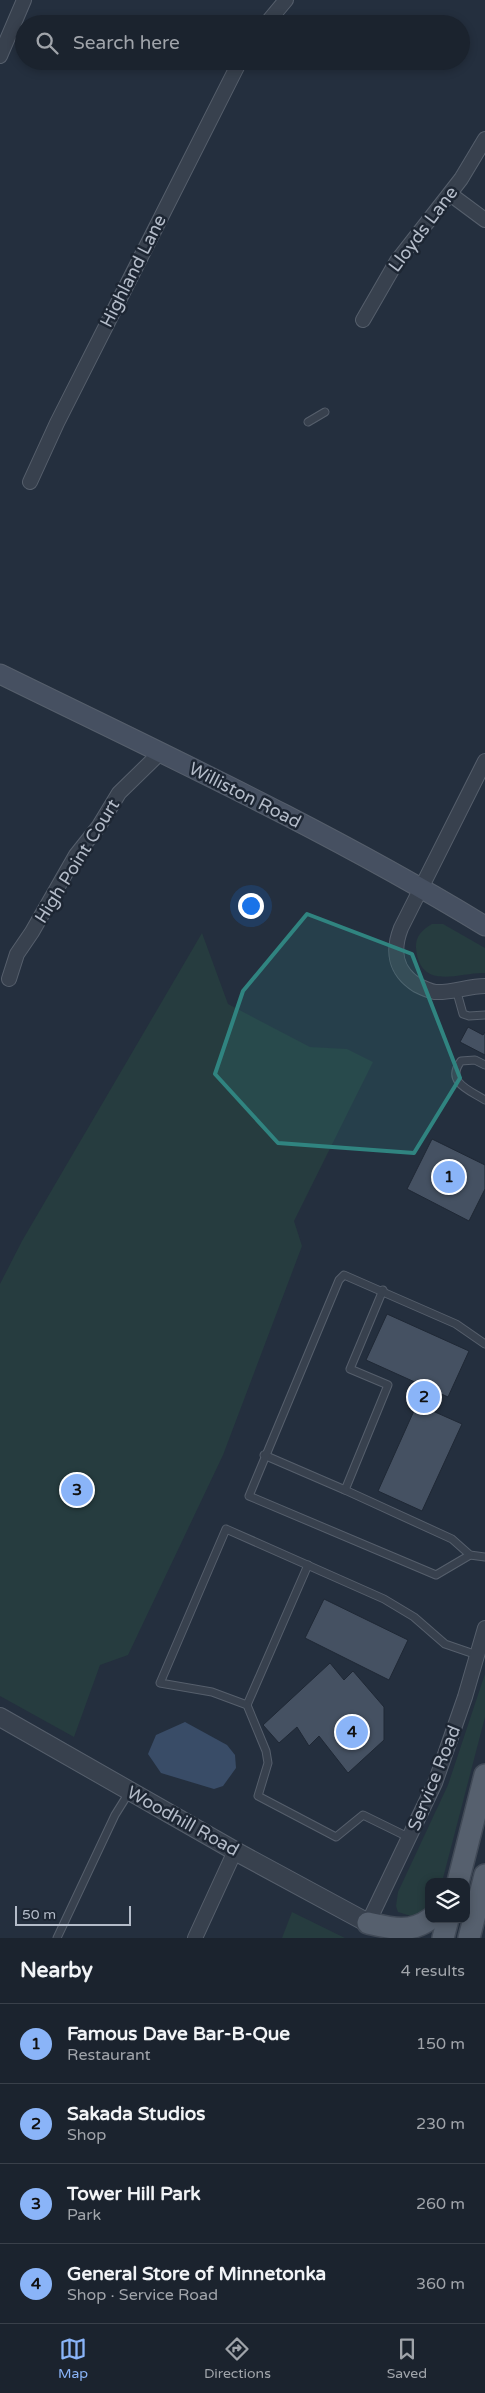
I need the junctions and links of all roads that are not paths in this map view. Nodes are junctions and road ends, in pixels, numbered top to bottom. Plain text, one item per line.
1 (24, 0) edge
2 (286, 0) edge
3 (18, 15) edge
4 (274, 15) edge
5 (15, 21) edge
6 (0, 56) edge
7 (235, 70) edge
8 (485, 139) edge
9 (450, 194) junction
10 (485, 220) edge
11 (363, 320) dead end
12 (325, 412) dead end
13 (308, 422) dead end
14 (30, 482) dead end
15 (0, 674) edge
16 (160, 752) junction
17 (485, 761) edge
18 (422, 888) junction
19 (485, 926) edge
20 (9, 980) dead end
21 (485, 986) edge
22 (456, 990) junction
23 (485, 1014) edge
24 (485, 1065) edge
25 (485, 1100) edge
26 (383, 1290) junction
27 (485, 1344) edge
28 (264, 1455) junction
29 (345, 1490) junction
30 (470, 1555) junction
31 (485, 1557) edge
32 (308, 1565) junction
33 (485, 1628) edge
34 (477, 1655) junction
35 (247, 1705) junction
36 (0, 1717) edge
37 (485, 1775) edge
38 (130, 1791) junction
39 (470, 1836) junction
40 (410, 1838) junction
41 (235, 1851) junction
42 (485, 1875) edge
43 (452, 1878) edge
44 (459, 1878) edge
45 (475, 1916) junction
46 (368, 1923) junction
47 (425, 1923) edge
48 (447, 1923) edge
49 (57, 1938) edge
50 (195, 1938) edge
51 (384, 1938) edge
52 (443, 1938) edge
53 (469, 1938) edge
54 (478, 1938) edge

1 - 3 street
2 - 4 street
5 - 6 street
7 - 14 street, Highland Lane
8 - 9 street, Lloyds Lane
9 - 10 street
9 - 11 street, Lloyds Lane
12 - 13 lane
15 - 16 main road, Williston Road
16 - 18 main road, Williston Road
16 - 20 street, High Point Court
17 - 18 street
18 - 19 main road, Williston Road
18 - 22 street
21 - 22 street
22 - 23 lane
24 - 25 lane
26 - 27 lane
26 - 28 lane
26 - 29 lane
28 - 29 lane
28 - 30 lane
29 - 30 lane
30 - 31 lane
32 - 34 lane
32 - 35 lane
32 - 35 lane
33 - 34 street, Service Road
34 - 40 street, Service Road
35 - 40 lane
36 - 38 street, Woodhill Road
37 - 39 main road
38 - 41 street, Woodhill Road
38 - 49 lane
39 - 43 main road
39 - 44 main road
40 - 46 street, Service Road
41 - 46 street, Woodhill Road
41 - 50 street
42 - 45 main road
45 - 53 main road
45 - 54 main road
46 - 47 main road
46 - 51 main road
48 - 52 main road

